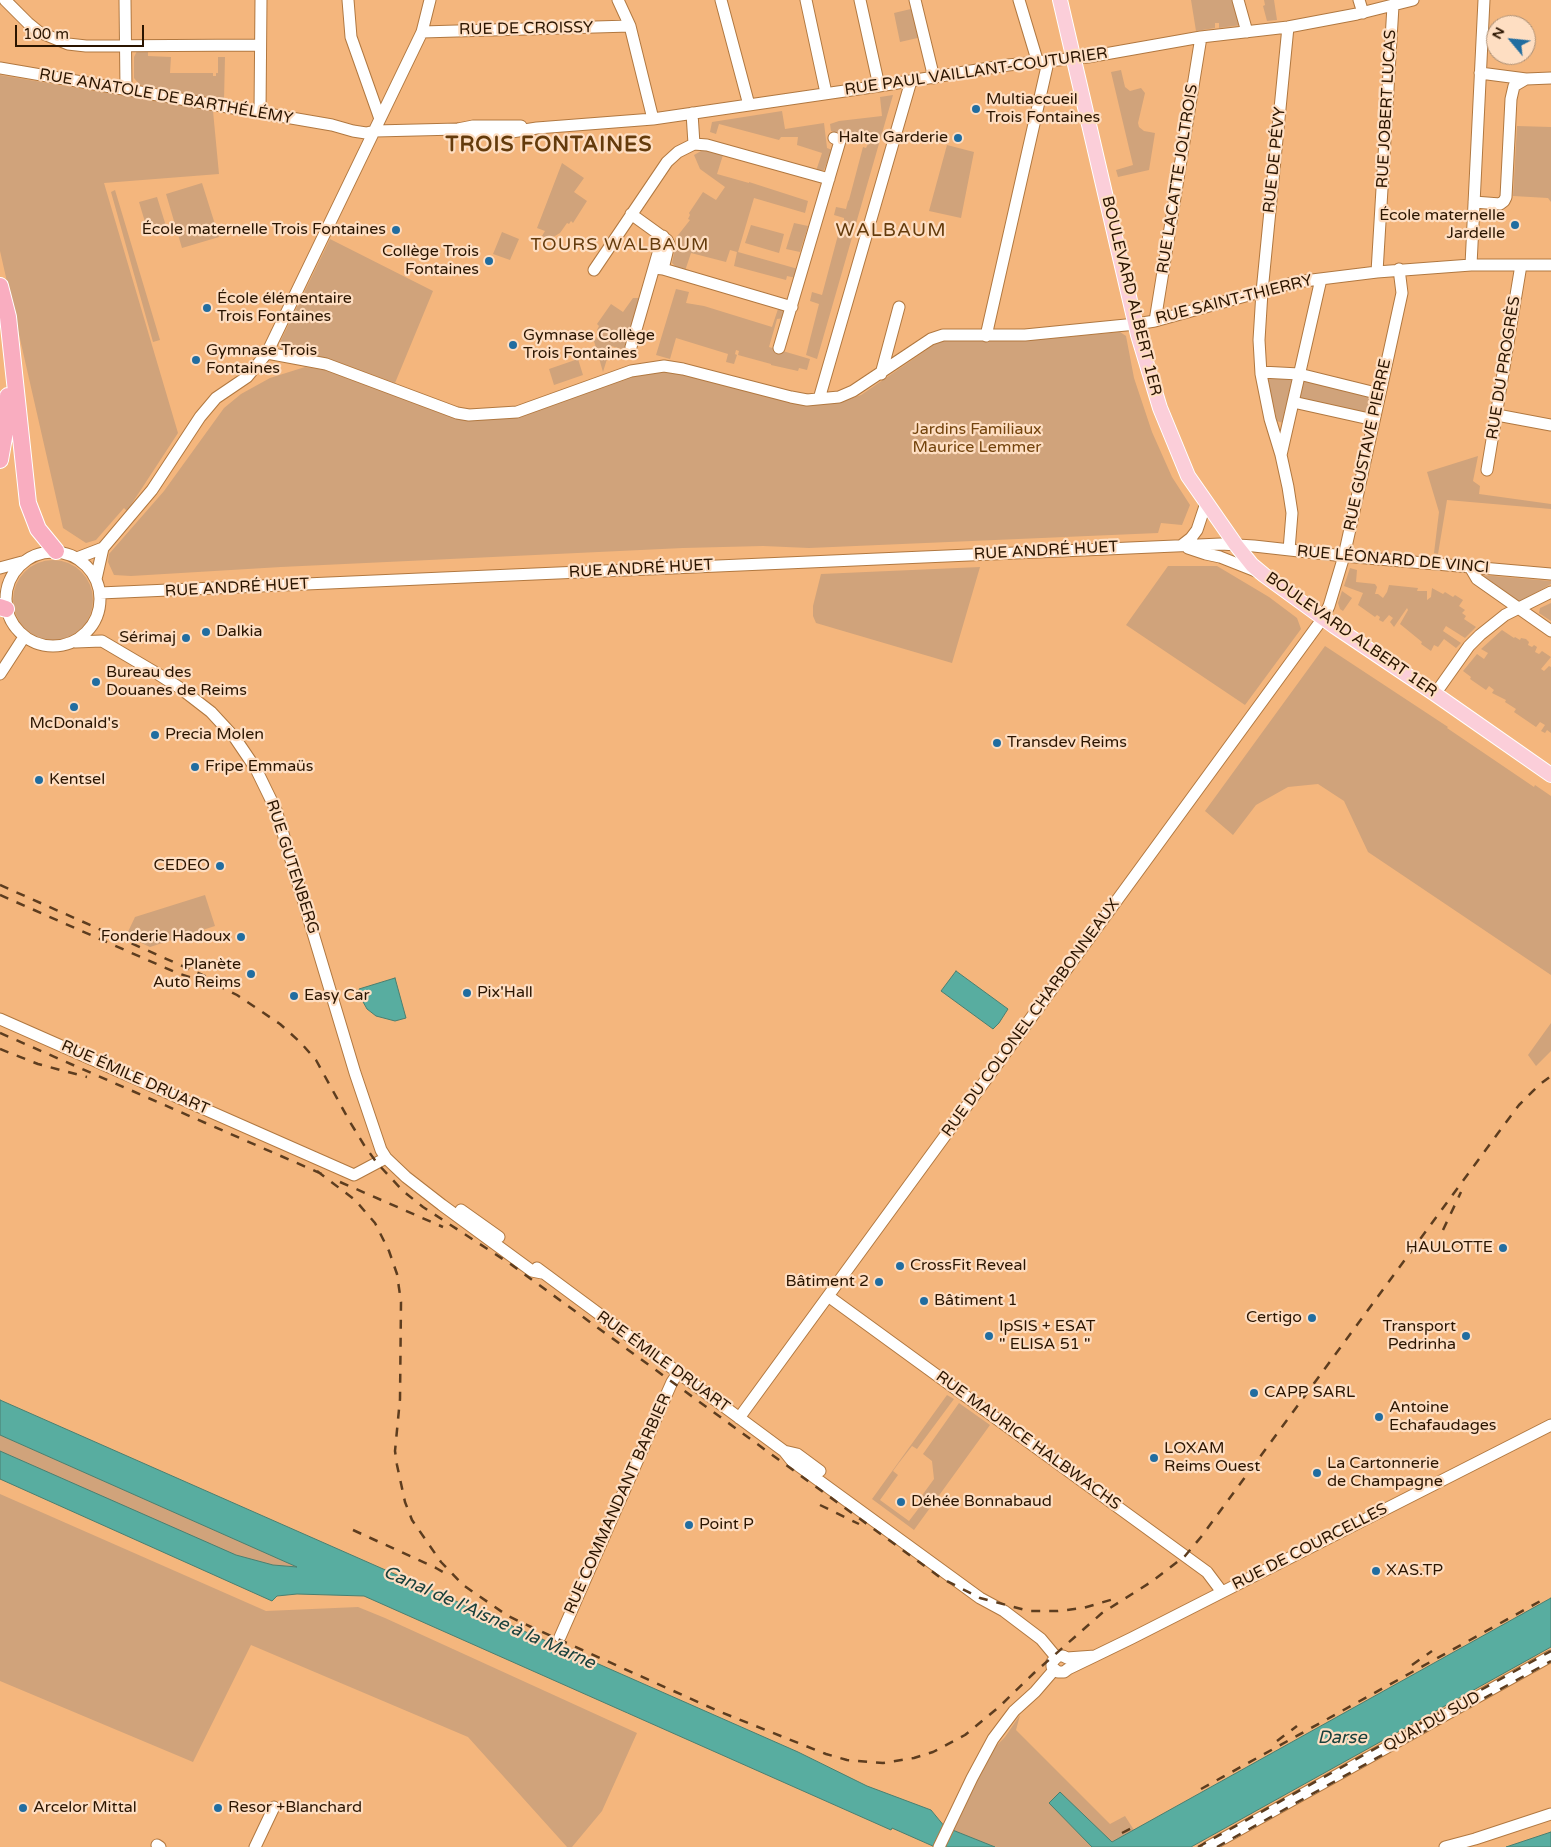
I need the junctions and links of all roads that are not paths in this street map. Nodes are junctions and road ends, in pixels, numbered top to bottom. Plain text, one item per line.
1 (4, 0) edge
2 (125, 0) edge
3 (261, 0) edge
4 (348, 0) edge
5 (430, 0) edge
6 (618, 0) edge
7 (721, 0) edge
8 (806, 0) edge
9 (860, 0) edge
10 (915, 0) edge
11 (1019, 0) edge
12 (1060, 0) edge
13 (1238, 0) edge
14 (1359, 0) edge
15 (1413, 0) edge
16 (1484, 0) edge
17 (1395, 3) edge
18 (1363, 13) junction
19 (630, 26) junction
20 (1288, 27) junction
21 (422, 32) junction
22 (1247, 32) junction
23 (1200, 38) junction
24 (126, 45) junction
25 (260, 45) junction
26 (1075, 59) junction
27 (1043, 62) junction
28 (0, 68) edge
29 (1480, 73) junction
30 (934, 78) junction
31 (1551, 78) edge
32 (1526, 79) junction
33 (911, 81) junction
34 (879, 86) junction
35 (126, 90) junction
36 (826, 94) junction
37 (748, 104) junction
38 (260, 112) junction
39 (692, 113) junction
40 (380, 118) junction
41 (652, 119) junction
42 (375, 131) junction
43 (834, 138) dead end
44 (694, 144) junction
45 (829, 179) junction
46 (1474, 202) junction
47 (631, 214) junction
48 (1521, 265) junction
49 (1551, 265) edge
50 (1470, 266) junction
51 (658, 269) junction
52 (1399, 269) junction
53 (594, 270) dead end
54 (1378, 272) junction
55 (1321, 279) junction
56 (0, 286) edge
57 (1262, 292) junction
58 (0, 301) edge
59 (792, 307) junction
60 (899, 307) dead end
61 (1155, 321) junction
62 (1129, 325) junction
63 (986, 336) junction
64 (631, 347) dead end
65 (780, 348) dead end
66 (267, 353) junction
67 (1261, 372) junction
68 (881, 374) junction
69 (1299, 374) junction
70 (1380, 394) junction
71 (819, 399) junction
72 (1293, 402) junction
73 (1497, 415) junction
74 (1374, 420) junction
75 (1551, 425) edge
76 (1281, 455) junction
77 (0, 460) edge
78 (1487, 470) dead end
79 (1206, 503) junction
80 (1182, 545) junction
81 (1236, 545) junction
82 (103, 548) junction
83 (1289, 550) junction
84 (56, 552) junction
85 (1344, 556) junction
86 (77, 558) junction
87 (23, 562) junction
88 (1470, 567) junction
89 (0, 568) edge
90 (1551, 574) edge
91 (1264, 575) junction
92 (96, 579) junction
93 (1551, 592) edge
94 (100, 593) junction
95 (3, 607) edge
96 (1518, 608) junction
97 (1323, 618) junction
98 (95, 621) junction
99 (1551, 631) edge
100 (24, 637) junction
101 (102, 641) junction
102 (75, 642) junction
103 (0, 674) edge
104 (1435, 694) junction
105 (1551, 775) edge
106 (0, 1018) edge
107 (386, 1158) junction
108 (828, 1296) junction
109 (678, 1373) junction
110 (739, 1418) junction
111 (1551, 1425) edge
112 (1222, 1592) junction
113 (560, 1637) dead end
114 (1551, 1656) edge
115 (1063, 1661) junction
116 (274, 1807) dead end
117 (1551, 1814) edge
118 (255, 1847) edge
119 (940, 1847) edge
120 (1208, 1847) edge
121 (1445, 1847) edge

1 - 24 street
2 - 24 street
3 - 25 street
4 - 40 street
5 - 21 street
6 - 19 street
7 - 37 street
8 - 36 street
9 - 34 street
10 - 30 street
11 - 27 street
12 - 26 main road, BOULEVARD ALBERT 1ER
13 - 22 street
14 - 18 street
15 - 17 street, RUE PAUL VAILLANT-COUTURIER
16 - 29 street
17 - 18 street, RUE PAUL VAILLANT-COUTURIER
17 - 54 street, RUE JOBERT LUCAS
18 - 20 street, RUE PAUL VAILLANT-COUTURIER
19 - 21 street, RUE DE CROISSY
19 - 41 street
20 - 22 street, RUE PAUL VAILLANT-COUTURIER
20 - 57 street, RUE DE PÉVY
21 - 40 street
22 - 23 street, RUE PAUL VAILLANT-COUTURIER
23 - 26 street, RUE PAUL VAILLANT-COUTURIER
23 - 61 street, RUE LACATTE JOLTROIS
24 - 25 street
24 - 35 street
25 - 38 street
26 - 27 street, RUE PAUL VAILLANT-COUTURIER
26 - 62 main road, BOULEVARD ALBERT 1ER
27 - 30 street, RUE PAUL VAILLANT-COUTURIER
27 - 63 street
28 - 35 street, RUE ANATOLE DE BARTHÉLÉMY
29 - 32 street
29 - 46 street
30 - 33 street, RUE PAUL VAILLANT-COUTURIER
31 - 32 street
32 - 46 street
33 - 34 street, RUE PAUL VAILLANT-COUTURIER
33 - 71 street
34 - 36 street, RUE PAUL VAILLANT-COUTURIER
35 - 38 street, RUE ANATOLE DE BARTHÉLÉMY
36 - 37 street, RUE PAUL VAILLANT-COUTURIER
37 - 39 street, RUE PAUL VAILLANT-COUTURIER
38 - 42 street, RUE ANATOLE DE BARTHÉLÉMY
39 - 41 street, RUE PAUL VAILLANT-COUTURIER
39 - 44 street
40 - 42 street
41 - 42 street, RUE PAUL VAILLANT-COUTURIER
42 - 66 street
43 - 45 street
44 - 45 street
44 - 47 street
45 - 59 street
46 - 50 street
47 - 51 street
47 - 53 street
48 - 49 street, RUE SAINT-THIERRY
48 - 50 street, RUE SAINT-THIERRY
48 - 73 street, RUE DU PROGRÈS
50 - 52 street, RUE SAINT-THIERRY
51 - 59 street
51 - 64 street
52 - 54 street, RUE SAINT-THIERRY
52 - 70 street, RUE GUSTAVE PIERRE
54 - 55 street, RUE SAINT-THIERRY
55 - 57 street, RUE SAINT-THIERRY
55 - 69 street
56 - 84 highway
57 - 61 street, RUE SAINT-THIERRY
57 - 67 street, RUE DE PÉVY
58 - 77 highway
59 - 65 street
60 - 68 street
61 - 62 street, RUE SAINT-THIERRY
62 - 63 street, RUE SAINT-THIERRY
62 - 79 main road, BOULEVARD ALBERT 1ER
63 - 68 street, RUE SAINT-THIERRY
66 - 71 street, RUE SAINT-THIERRY
66 - 82 street
67 - 69 street
67 - 76 street, RUE DE PÉVY
68 - 71 street, RUE SAINT-THIERRY
69 - 70 street
69 - 72 street
70 - 74 street, RUE GUSTAVE PIERRE
72 - 74 street
72 - 76 street
73 - 75 street
73 - 78 street, RUE DU PROGRÈS
74 - 85 street, RUE GUSTAVE PIERRE
76 - 83 street, RUE DE PÉVY
79 - 80 street
79 - 81 main road, BOULEVARD ALBERT 1ER
80 - 81 street, RUE ANDRÉ HUET
80 - 91 street
80 - 94 street, RUE ANDRÉ HUET
81 - 83 street, RUE LÉONARD DE VINCI
81 - 91 main road, BOULEVARD ALBERT 1ER
82 - 86 street
82 - 92 street
83 - 85 street, RUE LÉONARD DE VINCI
84 - 86 street
84 - 87 street
85 - 88 street, RUE LÉONARD DE VINCI
85 - 97 street, RUE GUSTAVE PIERRE
86 - 92 street
87 - 89 street
87 - 95 street
88 - 90 street, RUE LÉONARD DE VINCI
88 - 96 street
91 - 97 main road, BOULEVARD ALBERT 1ER
92 - 94 street
93 - 96 street
94 - 98 street
95 - 100 street
96 - 99 street
96 - 104 street
97 - 104 main road, BOULEVARD ALBERT 1ER
97 - 108 street, RUE DU COLONEL CHARBONNEAUX
98 - 101 street
98 - 102 street
100 - 102 street
100 - 103 street
101 - 102 street
101 - 107 street, RUE GUTENBERG
104 - 105 main road, BOULEVARD ALBERT 1ER
106 - 107 street, RUE ÉMILE DRUART
107 - 109 street, RUE ÉMILE DRUART
108 - 110 street, RUE DU COLONEL CHARBONNEAUX
108 - 112 street, RUE MAURICE HALBWACHS
109 - 110 street, RUE ÉMILE DRUART
109 - 113 street, RUE COMMANDANT BARBIER
110 - 115 street, RUE ÉMILE DRUART
111 - 112 street, RUE DE COURCELLES
112 - 115 street, RUE DE COURCELLES
114 - 120 street, QUAI DU SUD
115 - 119 street, RUE DE COURCELLES
116 - 118 street
117 - 121 street

